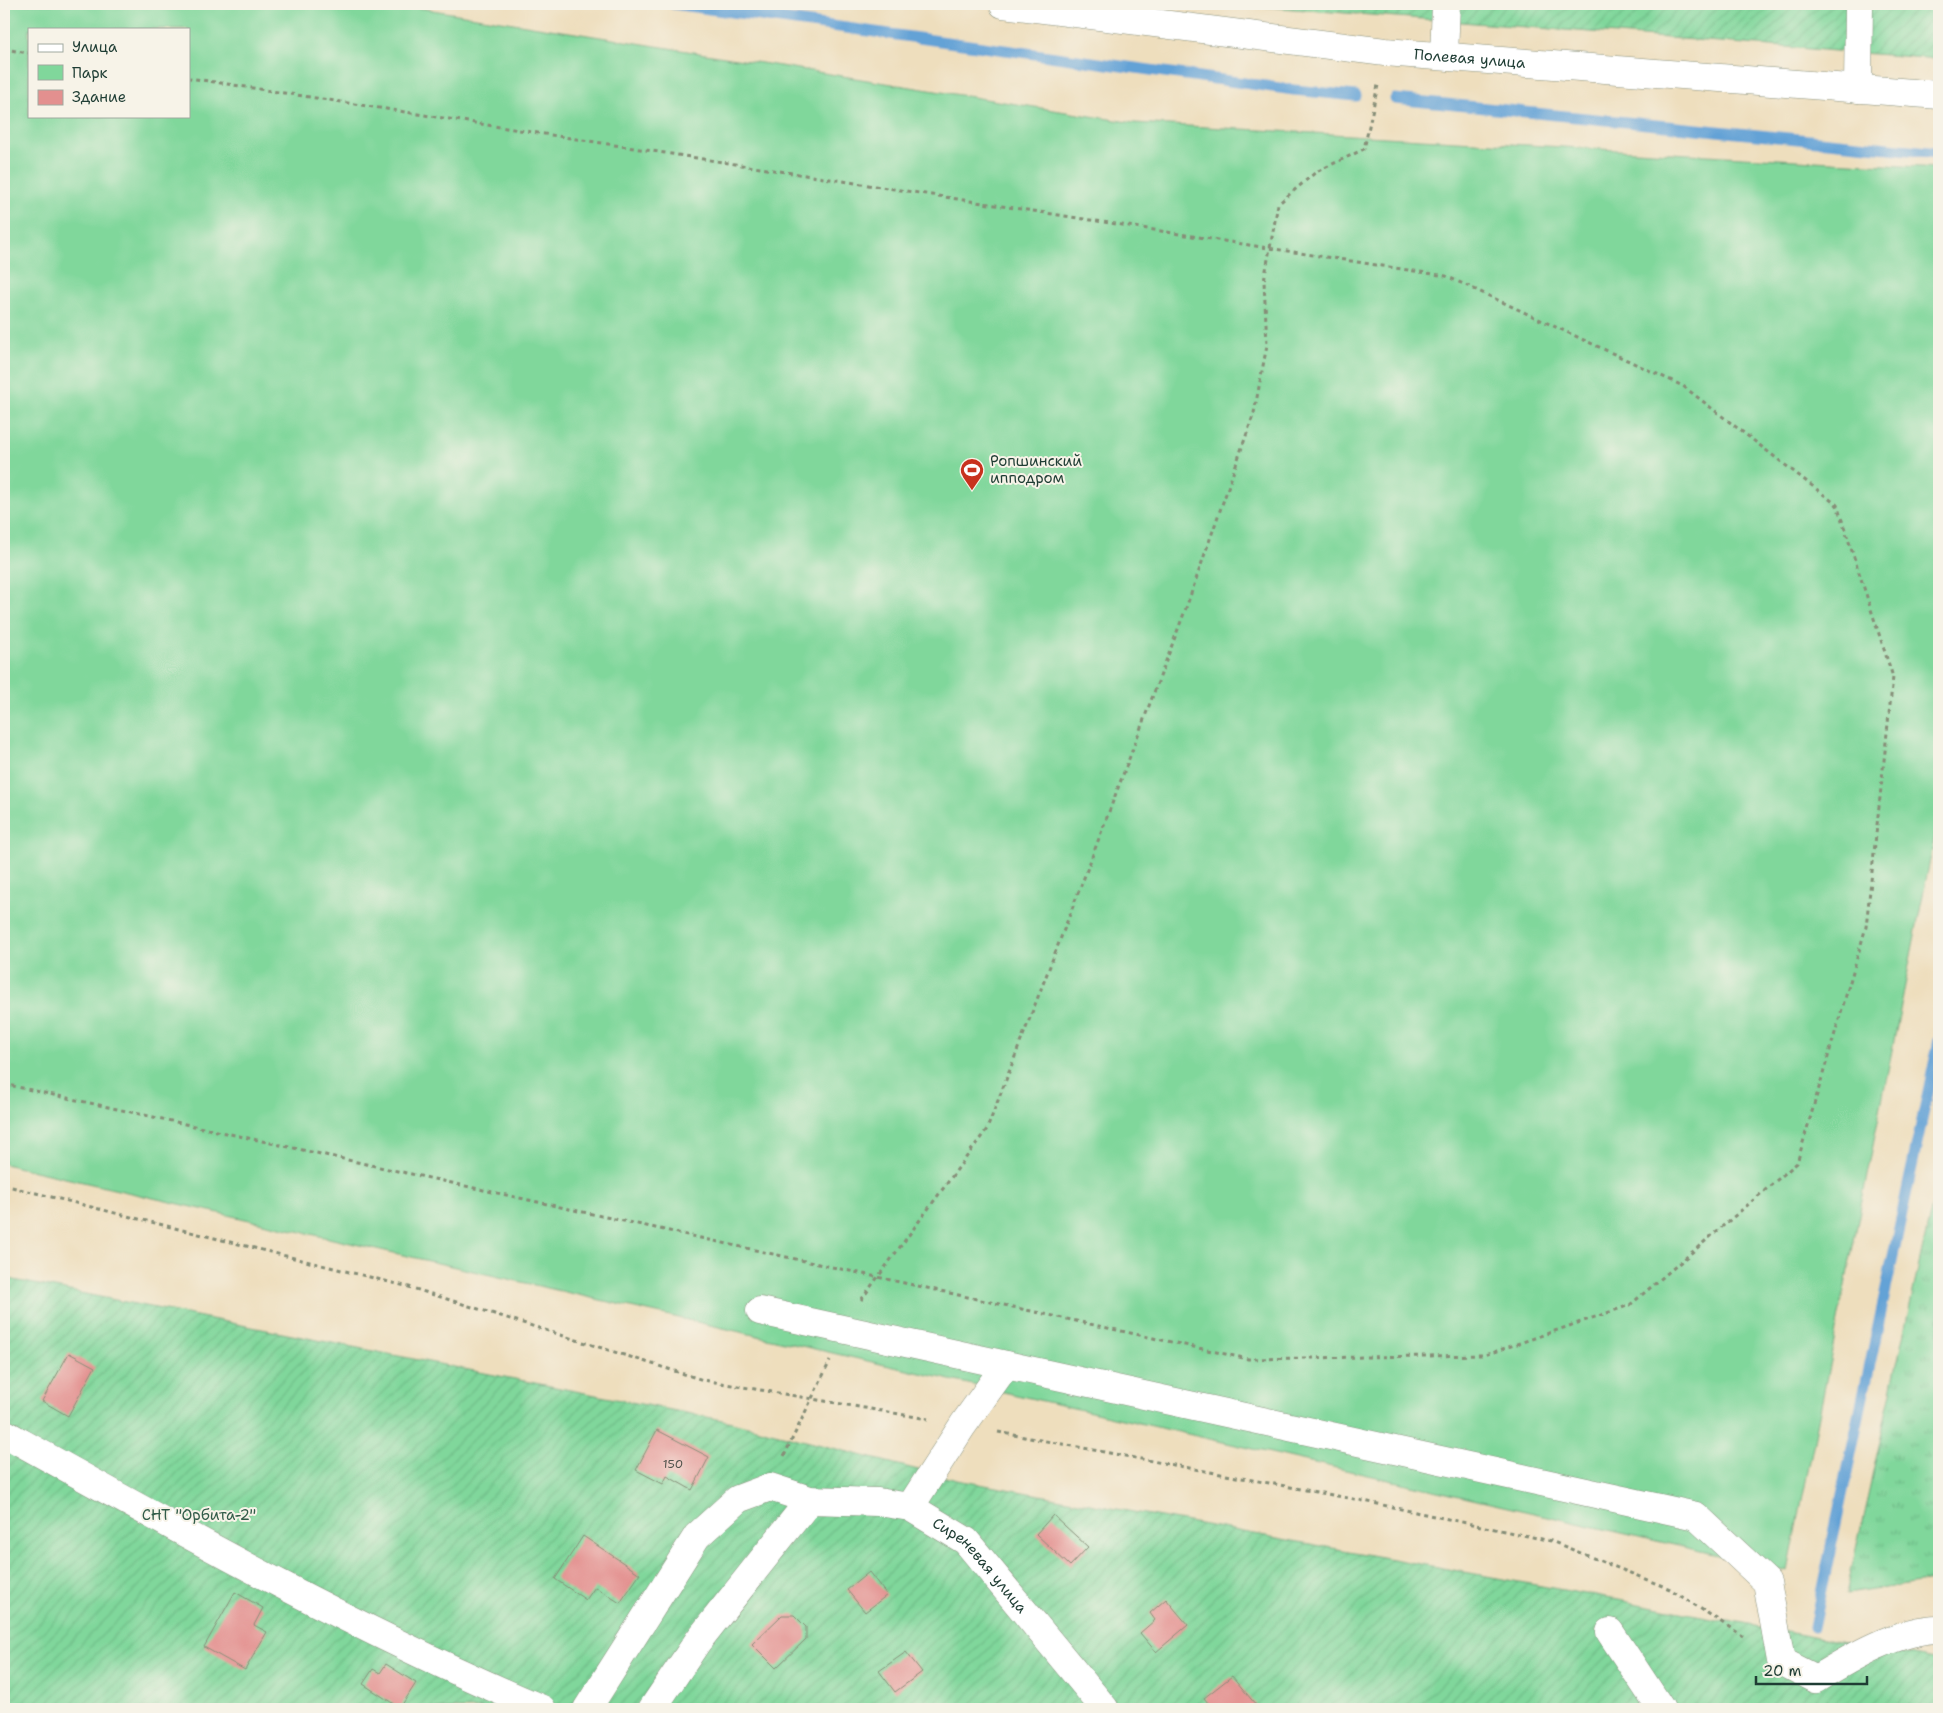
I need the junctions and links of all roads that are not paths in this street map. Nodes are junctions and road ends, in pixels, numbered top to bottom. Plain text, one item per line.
1 (1003, 4) edge
2 (1446, 4) edge
3 (1859, 4) edge
4 (1067, 8) edge
5 (1444, 56) junction
6 (1858, 89) junction
7 (1939, 95) edge
8 (760, 1311) dead end
9 (1006, 1365) junction
10 (4, 1433) edge
11 (810, 1500) junction
12 (910, 1507) junction
13 (1939, 1629) edge
14 (1610, 1632) dead end
15 (659, 1707) edge
16 (542, 1709) edge
17 (588, 1709) edge
18 (1104, 1709) edge
19 (1661, 1709) edge

1 - 4 street, Полевая улица
2 - 5 street
3 - 6 street
4 - 5 street, Полевая улица
5 - 6 street, Полевая улица
6 - 7 street, Полевая улица
8 - 9 street
9 - 12 street
9 - 13 street
10 - 16 street
11 - 12 street, Сиреневая улица
11 - 15 street
11 - 17 street, Сиреневая улица
12 - 18 street, Сиреневая улица
14 - 19 street

